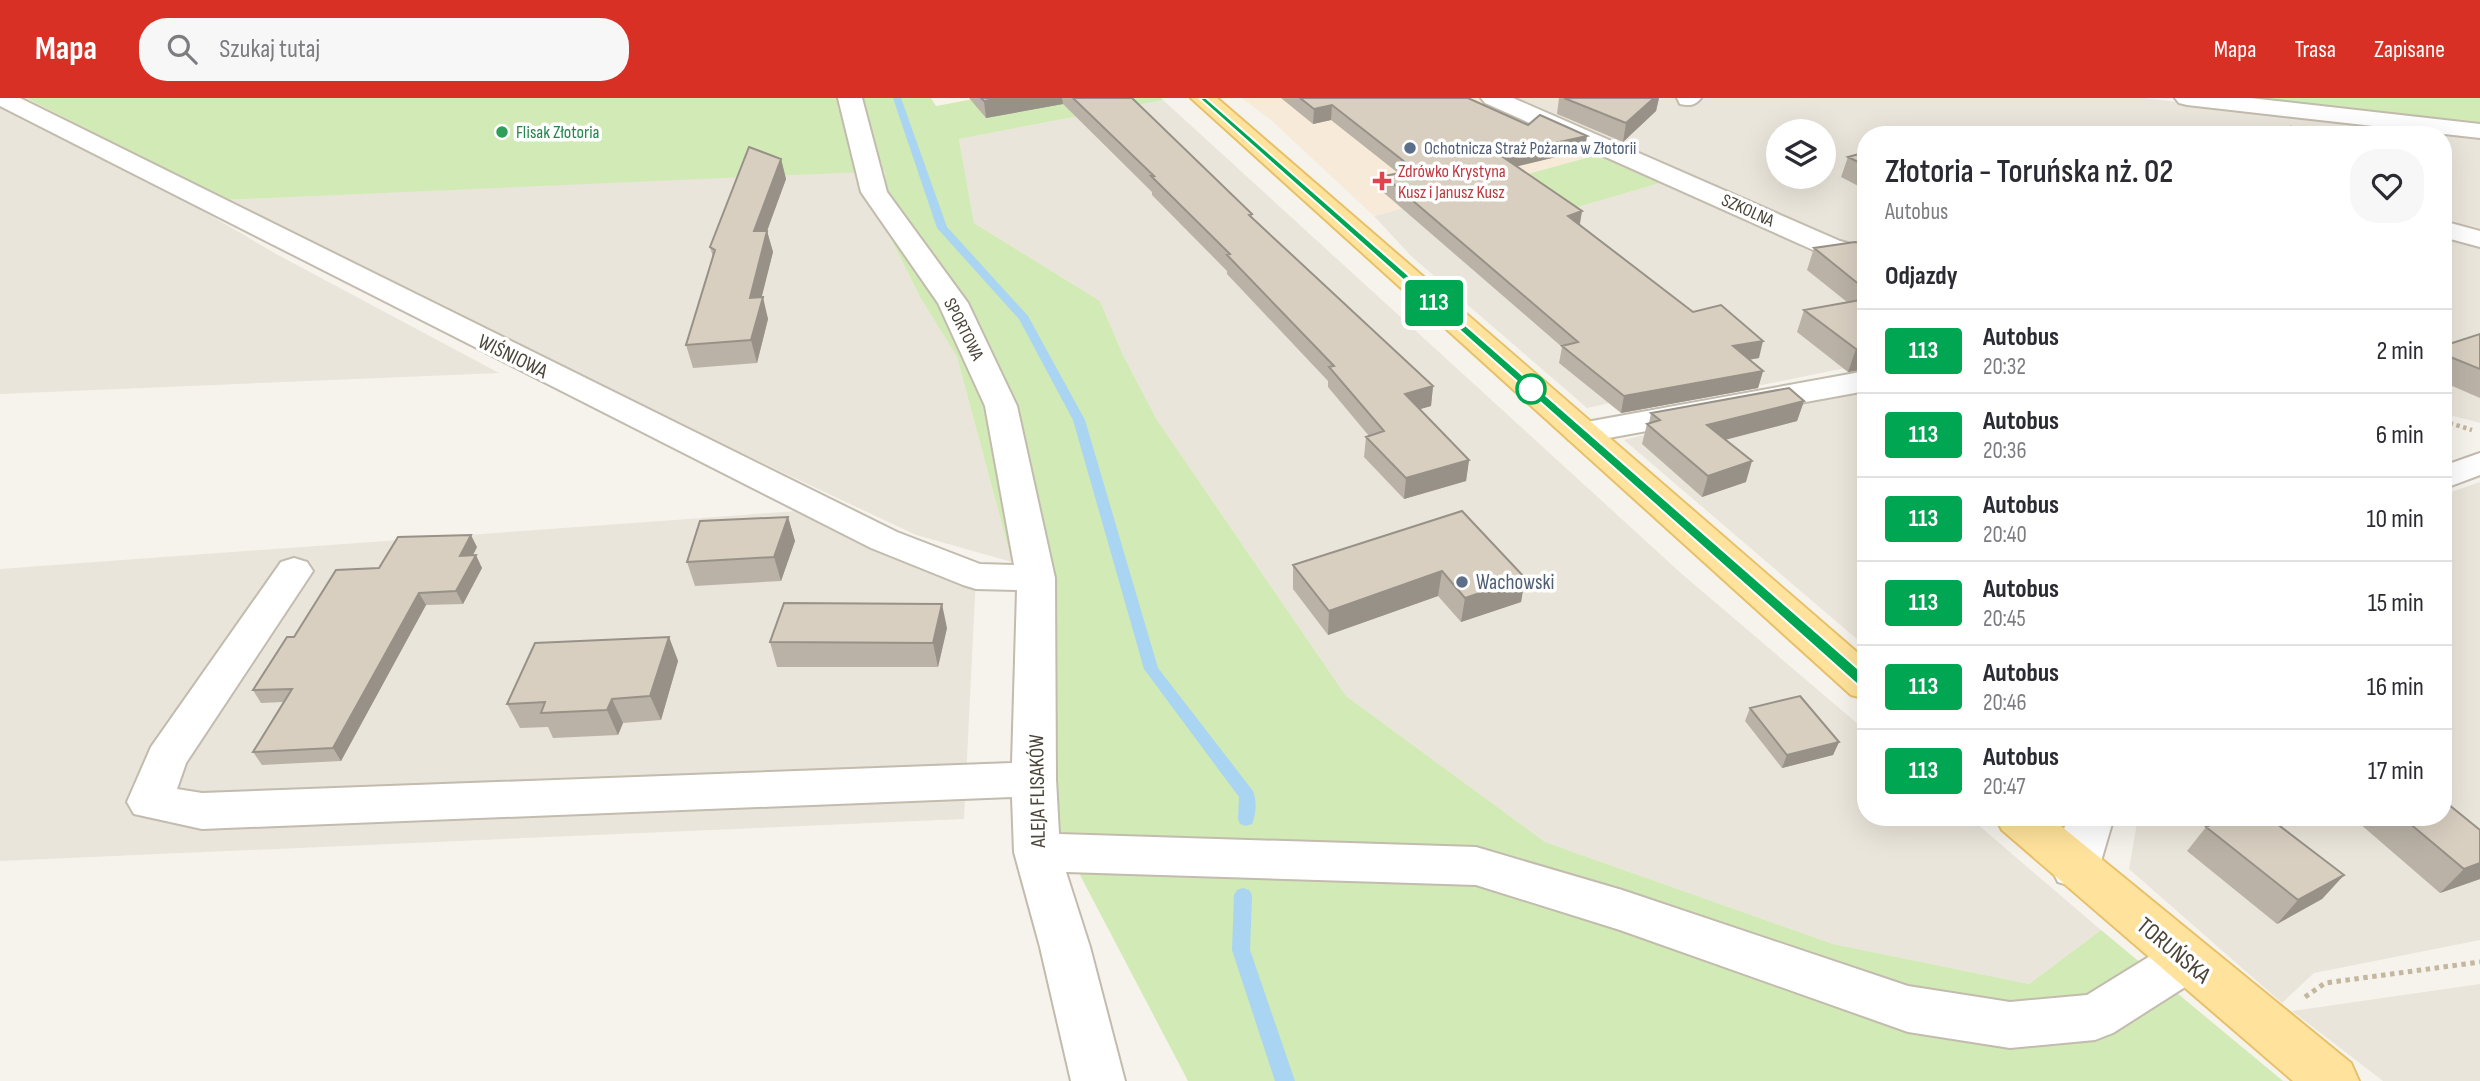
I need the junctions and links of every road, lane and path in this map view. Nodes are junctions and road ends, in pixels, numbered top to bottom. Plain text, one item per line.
1 (2, 98) edge
2 (850, 98) edge
3 (1203, 98) edge
4 (1493, 98) edge
5 (2187, 98) edge
6 (2436, 126) edge
7 (2452, 128) edge
8 (2480, 131) edge
9 (2452, 231) edge
10 (2480, 239) edge
11 (1857, 254) edge
12 (1857, 383) edge
13 (2452, 424) edge
14 (2480, 432) edge
15 (1581, 433) junction
16 (2480, 463) edge
17 (2452, 474) edge
18 (294, 571) dead end
19 (1036, 578) junction
20 (1857, 676) edge
21 (1034, 779) junction
22 (2028, 826) edge
23 (2088, 826) edge
24 (1037, 852) junction
25 (2075, 867) junction
26 (2186, 960) junction
27 (2480, 962) edge
28 (2263, 1024) junction
29 (1098, 1081) edge
30 (2332, 1081) edge

1 - 19 street, WIŚNIOWA
2 - 19 street, SPORTOWA
3 - 15 main road
4 - 11 street, SZKOLNA
5 - 6 street
7 - 8 street
9 - 10 street
12 - 15 street
13 - 14 path
15 - 20 main road
16 - 17 street
18 - 21 street
19 - 21 street, ALEJA FLISAKÓW
21 - 24 street, ALEJA FLISAKÓW
22 - 25 main road, TORUŃSKA
23 - 25 street
24 - 26 street
24 - 29 street, ALEJA FLISAKÓW
25 - 26 main road, TORUŃSKA
26 - 28 main road, TORUŃSKA
27 - 28 path
28 - 30 main road, TORUŃSKA

